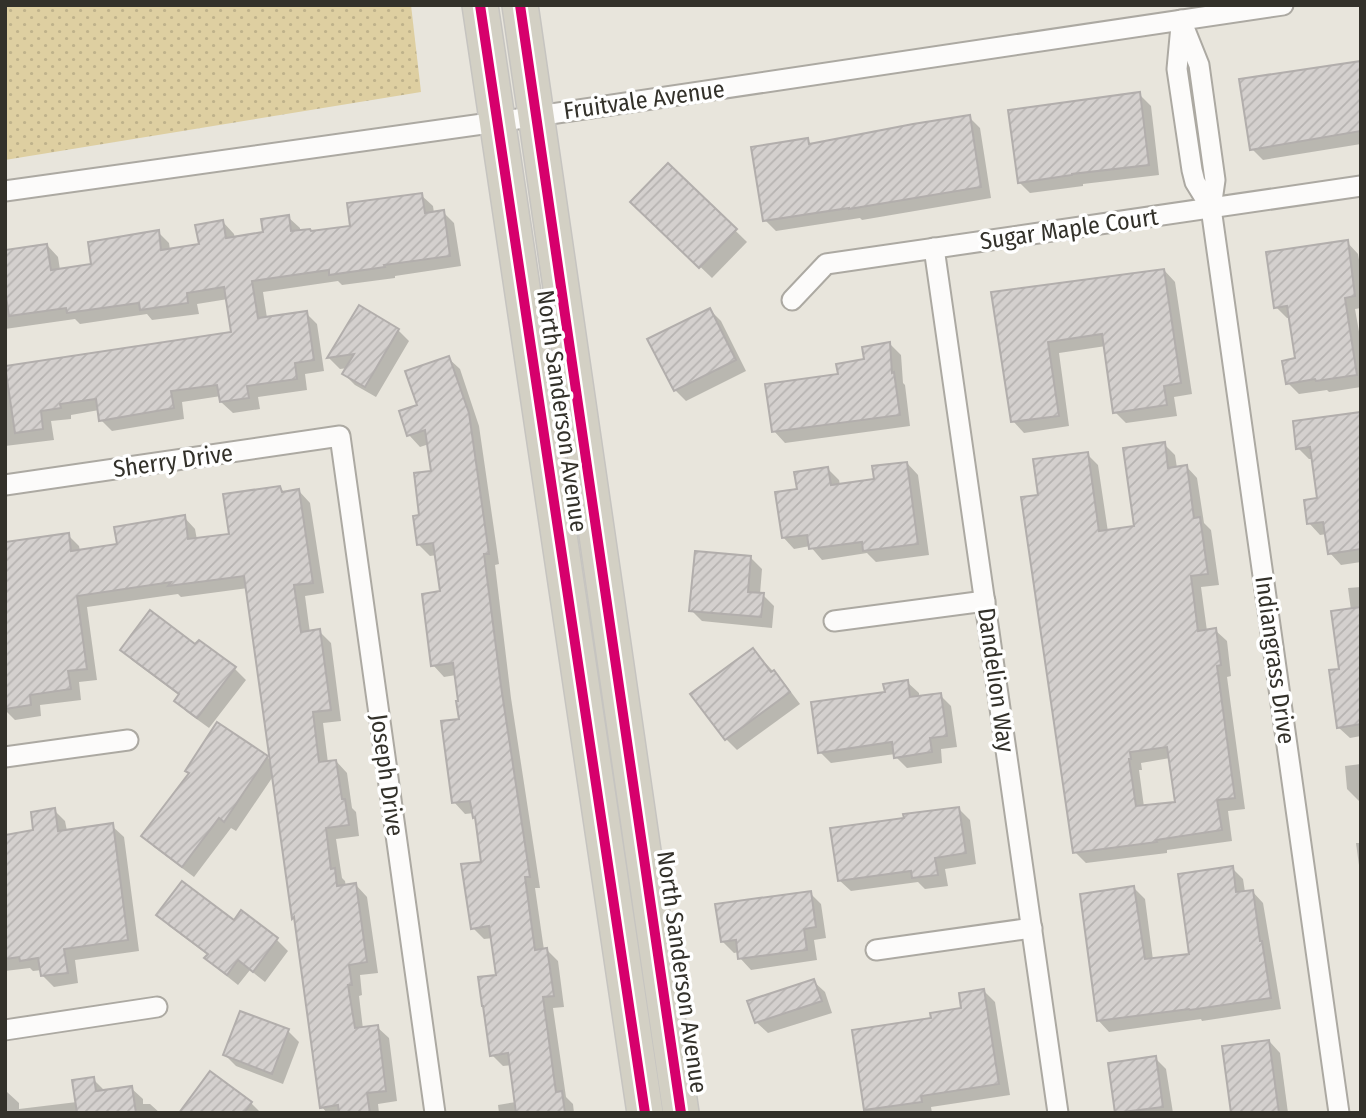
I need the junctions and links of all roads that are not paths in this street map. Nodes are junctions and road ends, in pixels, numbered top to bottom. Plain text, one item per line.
1 (480, 5) edge
2 (520, 5) edge
3 (1283, 5) edge
4 (1181, 20) junction
5 (536, 116) junction
6 (497, 122) junction
7 (1361, 186) edge
8 (5, 191) edge
9 (1211, 208) junction
10 (934, 248) junction
11 (792, 300) dead end
12 (340, 436) joint
13 (5, 485) edge
14 (985, 601) junction
15 (834, 621) dead end
16 (128, 740) dead end
17 (5, 757) edge
18 (1032, 928) junction
19 (876, 950) dead end
20 (157, 1007) dead end
21 (5, 1030) edge
22 (435, 1113) edge
23 (645, 1113) edge
24 (681, 1113) edge
25 (1058, 1113) edge
26 (1339, 1113) edge

1 - 6 highway, North Sanderson Avenue
2 - 5 highway, North Sanderson Avenue
3 - 4 street, Fruitvale Avenue
4 - 5 street, Fruitvale Avenue
4 - 9 street, Indiangrass Drive
5 - 6 street, Fruitvale Avenue
5 - 24 highway, North Sanderson Avenue
6 - 8 street, Fruitvale Avenue
6 - 23 highway, North Sanderson Avenue
7 - 9 street, Sugar Maple Court
9 - 10 street, Sugar Maple Court
9 - 26 street, Indiangrass Drive
10 - 11 street, Sugar Maple Court
10 - 14 street, Dandelion Way
12 - 13 street, Sherry Drive
12 - 22 street, Joseph Drive
14 - 15 street
14 - 18 street, Dandelion Way
16 - 17 street
18 - 19 street
18 - 25 street, Dandelion Way
20 - 21 street

